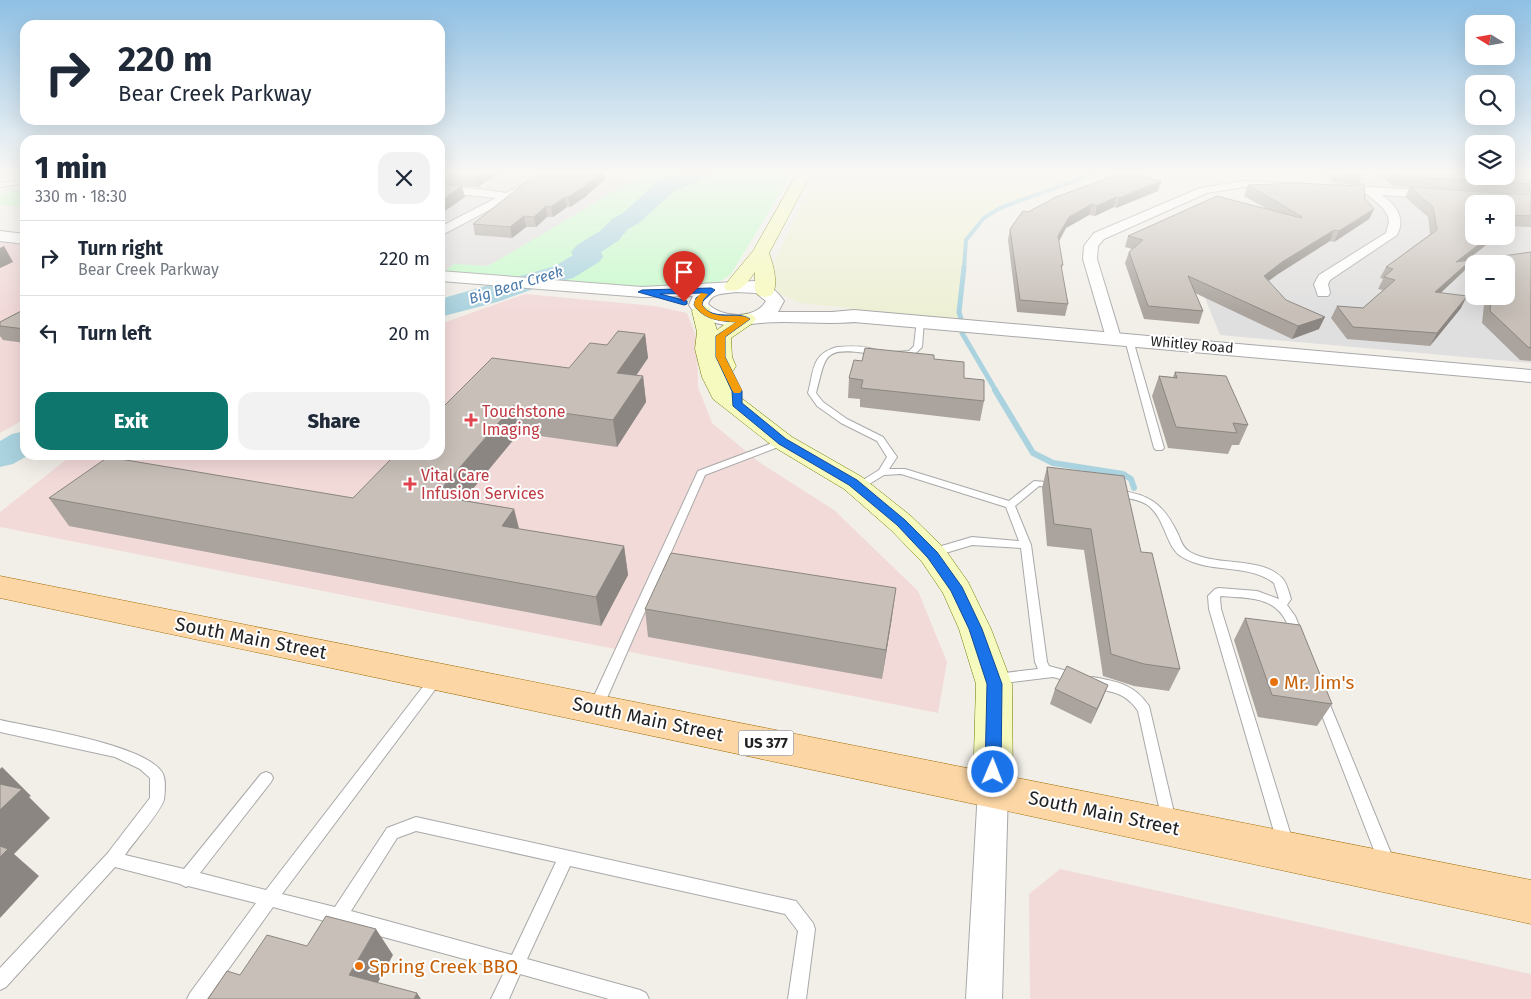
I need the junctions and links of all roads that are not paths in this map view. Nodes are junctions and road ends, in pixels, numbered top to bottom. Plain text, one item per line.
1 (466, 219) edge
2 (779, 219) edge
3 (1139, 219) edge
4 (1395, 219) edge
5 (445, 229) edge
6 (0, 236) edge
7 (20, 238) edge
8 (760, 253) junction
9 (445, 276) edge
10 (733, 286) junction
11 (711, 290) junction
12 (642, 292) junction
13 (1323, 293) dead end
14 (770, 296) junction
15 (700, 308) junction
16 (854, 316) junction
17 (752, 318) junction
18 (920, 321) junction
19 (1121, 339) junction
20 (1531, 376) edge
21 (737, 404) junction
22 (783, 442) junction
23 (1159, 448) dead end
24 (870, 479) junction
25 (1065, 486) edge
26 (1102, 491) edge
27 (1010, 505) junction
28 (1026, 545) junction
29 (931, 554) junction
30 (0, 587) edge
31 (1280, 605) junction
32 (1303, 651) edge
33 (1051, 673) junction
34 (439, 676) junction
35 (992, 679) junction
36 (1318, 688) edge
37 (596, 708) junction
38 (0, 726) edge
39 (266, 778) dead end
40 (992, 790) junction
41 (1170, 827) junction
42 (1288, 851) junction
43 (566, 857) junction
44 (112, 859) junction
45 (1391, 873) junction
46 (186, 879) junction
47 (268, 900) junction
48 (1531, 902) edge
49 (339, 916) junction
50 (515, 965) junction
51 (0, 981) edge
52 (196, 999) edge
53 (500, 999) edge
54 (640, 999) edge
55 (797, 999) edge
56 (984, 999) edge

1 - 5 street
2 - 8 main road
3 - 19 street
4 - 13 street
6 - 7 street
8 - 10 main road
8 - 14 main road
9 - 12 street
10 - 11 street, Whitley Road
10 - 14 street, Whitley Road
11 - 12 street, Whitley Road
11 - 15 street
12 - 15 street, Whitley Road
14 - 16 street, Whitley Road
14 - 17 street
15 - 17 street, Whitley Road
15 - 21 main road
16 - 17 street, Whitley Road
16 - 18 street, Whitley Road
17 - 21 main road
18 - 19 street, Whitley Road
18 - 24 lane
19 - 20 street, Whitley Road
19 - 23 lane
21 - 22 main road
22 - 24 main road
22 - 37 lane
24 - 27 lane
24 - 29 main road
25 - 27 lane
26 - 31 lane
27 - 28 lane
28 - 29 lane
28 - 33 lane
29 - 35 main road
30 - 34 main road, South Main Street / US 377
31 - 32 lane
31 - 42 lane
33 - 35 lane
33 - 41 lane
34 - 37 main road, South Main Street / US 377
34 - 47 lane
35 - 40 main road
36 - 45 lane
37 - 40 main road, South Main Street / US 377
38 - 44 lane
39 - 46 lane
40 - 41 main road, South Main Street / US 377
40 - 56 street
41 - 42 main road, South Main Street / US 377
42 - 45 main road, South Main Street / US 377
43 - 49 lane
43 - 50 lane
43 - 55 lane
44 - 46 lane
44 - 51 lane
45 - 48 main road, South Main Street / US 377
46 - 47 lane
47 - 49 lane
47 - 52 lane
49 - 50 lane
50 - 53 lane
50 - 54 lane

